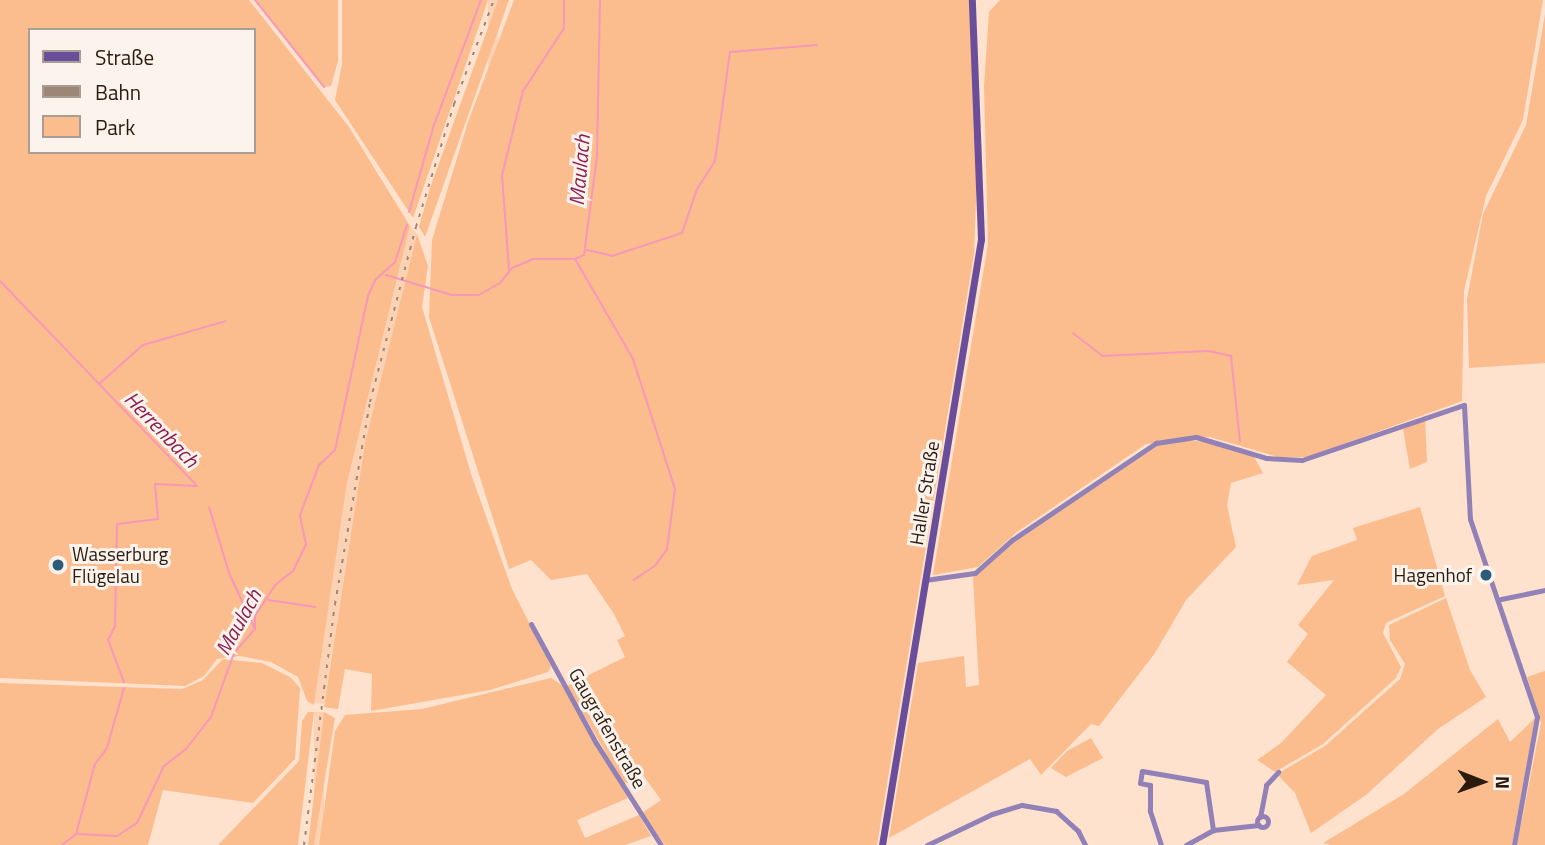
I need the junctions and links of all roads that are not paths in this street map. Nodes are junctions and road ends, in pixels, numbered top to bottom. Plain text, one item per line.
1 (972, 0) edge
2 (925, 580) junction
3 (1545, 590) edge
4 (1501, 599) junction
5 (531, 624) dead end
6 (1278, 772) dead end
7 (1153, 773) junction
8 (1150, 785) junction
9 (1260, 817) junction
10 (1259, 825) junction
11 (1213, 830) junction
12 (661, 845) edge
13 (882, 845) edge
14 (927, 845) edge
15 (1085, 845) edge
16 (1161, 845) edge
17 (1186, 845) edge
18 (1514, 845) edge

1 - 2 main road, Haller Straße
2 - 4 street
2 - 13 main road, Haller Straße
3 - 4 street
4 - 18 street
5 - 12 street, Gaugrafenstraße
6 - 9 street
7 - 8 street
7 - 8 street
7 - 11 street
8 - 16 street
9 - 10 street
9 - 10 street
10 - 11 street
11 - 17 street
14 - 15 street

